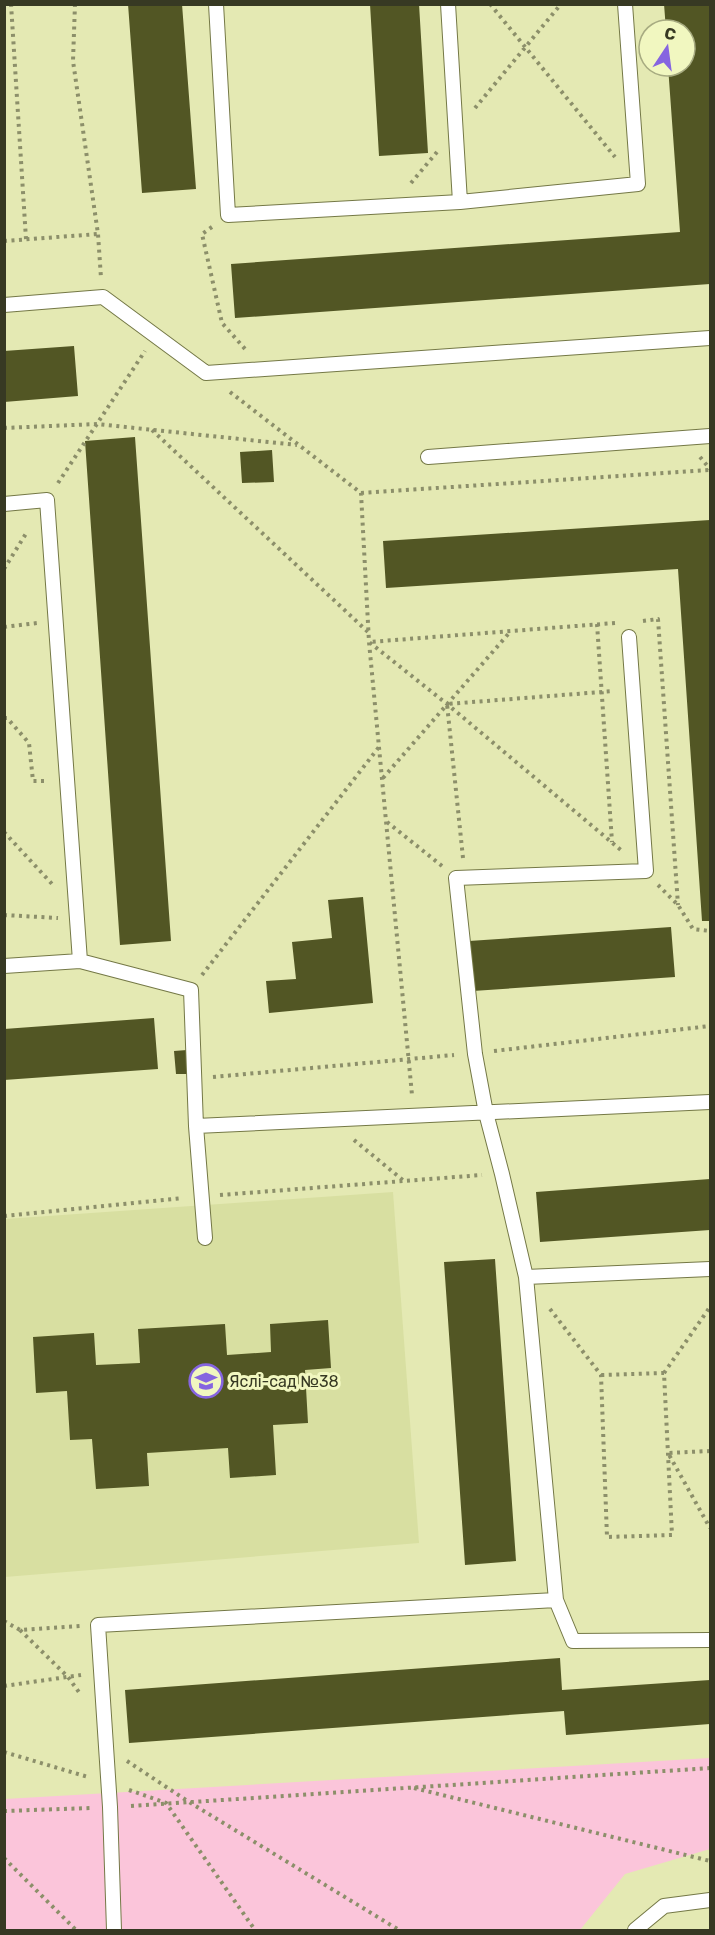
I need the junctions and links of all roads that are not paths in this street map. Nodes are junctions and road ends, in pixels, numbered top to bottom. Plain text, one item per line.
1 (216, 4) edge
2 (448, 4) edge
3 (625, 4) edge
4 (460, 202) junction
5 (4, 305) edge
6 (711, 338) edge
7 (711, 436) edge
8 (428, 458) dead end
9 (4, 504) edge
10 (629, 637) dead end
11 (80, 961) junction
12 (4, 966) edge
13 (711, 1102) edge
14 (486, 1113) junction
15 (196, 1126) junction
16 (205, 1238) dead end
17 (711, 1269) edge
18 (526, 1277) junction
19 (556, 1600) junction
20 (711, 1640) edge
21 (711, 1900) edge
22 (114, 1930) edge
23 (635, 1930) edge

1 - 4 lane
2 - 4 lane
3 - 4 lane
5 - 6 lane
7 - 8 lane
9 - 11 lane
10 - 14 lane
11 - 12 lane
11 - 15 lane
13 - 14 lane
14 - 15 lane
14 - 18 lane
15 - 16 lane
17 - 18 lane
18 - 19 lane
19 - 20 lane
19 - 22 lane
21 - 23 lane

